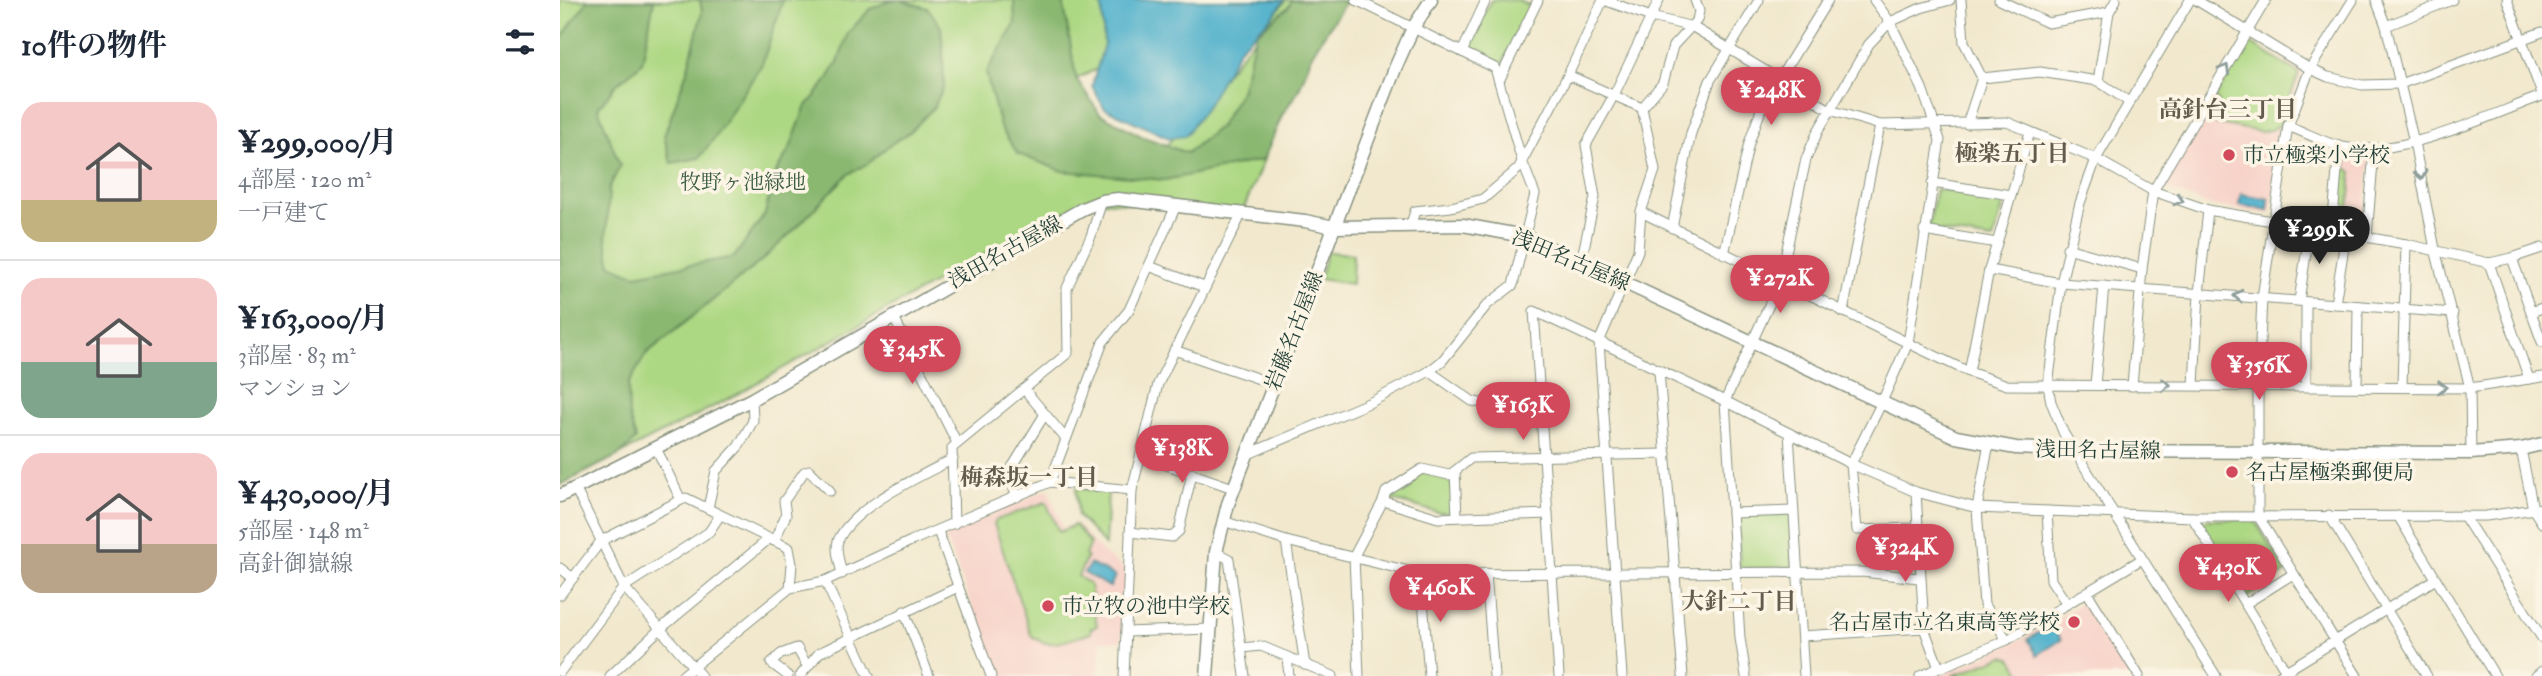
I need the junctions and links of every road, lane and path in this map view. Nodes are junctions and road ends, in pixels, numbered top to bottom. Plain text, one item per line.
1 (1356, 0) edge
2 (1431, 0) edge
3 (1486, 0) edge
4 (1538, 0) edge
5 (1603, 0) edge
6 (1659, 0) edge
7 (1695, 0) edge
8 (1759, 0) edge
9 (1826, 0) edge
10 (1874, 0) edge
11 (1961, 0) edge
12 (1999, 0) edge
13 (2190, 0) edge
14 (2196, 0) edge
15 (2266, 0) edge
16 (2353, 0) edge
17 (2376, 0) edge
18 (2452, 0) edge
19 (2507, 0) edge
20 (1945, 1) edge
21 (2441, 2) edge
22 (2111, 5) edge
23 (1651, 16) junction
24 (1890, 22) junction
25 (2386, 26) junction
26 (1693, 27) junction
27 (1413, 28) junction
28 (2247, 30) junction
29 (2542, 32) edge
30 (2522, 40) junction
31 (1730, 50) junction
32 (1462, 52) junction
33 (2310, 69) junction
34 (1568, 75) junction
35 (1982, 78) junction
36 (1778, 80) junction
37 (1499, 81) junction
38 (2098, 81) junction
39 (2400, 85) junction
40 (1614, 95) junction
41 (2542, 95) edge
42 (2129, 102) junction
43 (1642, 108) junction
44 (1830, 110) junction
45 (1967, 124) junction
46 (1881, 125) junction
47 (1934, 125) junction
48 (2288, 126) junction
49 (2030, 132) junction
50 (2414, 142) junction
51 (2339, 146) junction
52 (2374, 150) junction
53 (2096, 159) junction
54 (1522, 161) junction
55 (1933, 183) junction
56 (2153, 191) junction
57 (2011, 195) junction
58 (1102, 201) junction
59 (1176, 206) junction
60 (2208, 210) junction
61 (1641, 212) junction
62 (1242, 213) junction
63 (2274, 220) junction
64 (1411, 224) junction
65 (1334, 227) junction
66 (2310, 227) junction
67 (1672, 228) junction
68 (1924, 231) junction
69 (2332, 231) junction
70 (2346, 234) junction
71 (1524, 236) junction
72 (2367, 237) junction
73 (1997, 243) junction
74 (2406, 244) junction
75 (2067, 248) junction
76 (2542, 248) edge
77 (2435, 249) junction
78 (1724, 254) junction
79 (2512, 258) junction
80 (1581, 262) junction
81 (2488, 263) junction
82 (1149, 266) junction
83 (2142, 269) junction
84 (1989, 270) junction
85 (1780, 281) junction
86 (1623, 282) junction
87 (2061, 283) junction
88 (2104, 286) junction
89 (1205, 287) junction
90 (2141, 289) junction
91 (2199, 294) junction
92 (2262, 298) junction
93 (2303, 301) junction
94 (2335, 304) junction
95 (2358, 306) junction
96 (2542, 308) edge
97 (2405, 310) junction
98 (1843, 312) junction
99 (2531, 312) junction
100 (2453, 313) junction
101 (893, 316) junction
102 (1599, 342) junction
103 (1752, 342) junction
104 (2542, 342) edge
105 (1908, 343) junction
106 (1174, 350) junction
107 (1429, 371) junction
108 (1660, 371) junction
109 (1969, 372) junction
110 (2542, 377) edge
111 (2529, 379) junction
112 (1274, 384) junction
113 (2095, 385) junction
114 (2194, 385) junction
115 (2048, 386) junction
116 (2132, 386) junction
117 (2306, 386) junction
118 (2357, 386) junction
119 (2258, 387) junction
120 (2402, 387) junction
121 (2470, 388) junction
122 (1024, 389) junction
123 (752, 399) junction
124 (1725, 401) junction
125 (1881, 404) junction
126 (1500, 408) dead end
127 (1045, 414) junction
128 (1789, 433) junction
129 (1066, 439) junction
130 (957, 443) junction
131 (1989, 443) junction
132 (2542, 444) edge
133 (656, 448) junction
134 (2522, 449) junction
135 (2075, 451) junction
136 (2258, 452) junction
137 (2471, 453) junction
138 (1666, 454) junction
139 (1247, 455) junction
140 (1141, 456) junction
141 (1544, 457) junction
142 (1607, 457) junction
143 (953, 459) junction
144 (1850, 464) junction
145 (1455, 471) junction
146 (1192, 473) junction
147 (1050, 482) junction
148 (575, 488) junction
149 (1233, 488) junction
150 (1132, 490) junction
151 (830, 491) dead end
152 (1916, 492) junction
153 (560, 496) edge
154 (1017, 497) junction
155 (681, 500) junction
156 (1383, 501) junction
157 (1977, 508) junction
158 (708, 509) junction
159 (2538, 509) edge
160 (1793, 511) junction
161 (2047, 511) junction
162 (1732, 513) junction
163 (1548, 514) junction
164 (2114, 514) junction
165 (720, 515) junction
166 (2329, 515) junction
167 (2258, 516) junction
168 (2398, 516) junction
169 (2464, 516) junction
170 (1457, 517) junction
171 (2192, 517) junction
172 (1223, 521) junction
173 (2542, 523) edge
174 (954, 524) junction
175 (1917, 528) junction
176 (938, 531) junction
177 (1130, 532) junction
178 (772, 539) junction
179 (601, 541) junction
180 (1286, 541) junction
181 (1216, 552) junction
182 (1354, 556) junction
183 (2142, 559) junction
184 (560, 568) edge
185 (1674, 571) junction
186 (1736, 571) junction
187 (1797, 571) junction
188 (1552, 572) junction
189 (1615, 572) junction
190 (1486, 573) junction
191 (842, 574) junction
192 (1420, 574) junction
193 (2293, 574) junction
194 (1919, 578) junction
195 (573, 579) junction
196 (2436, 579) junction
197 (825, 581) junction
198 (624, 587) junction
199 (958, 587) junction
200 (790, 588) junction
201 (2087, 592) junction
202 (560, 595) edge
203 (2067, 604) junction
204 (2245, 604) junction
205 (2387, 609) junction
206 (904, 611) junction
207 (1924, 628) junction
208 (1210, 629) junction
209 (659, 630) junction
210 (1126, 632) junction
211 (851, 636) junction
212 (1802, 636) junction
213 (2542, 638) edge
214 (2336, 639) junction
215 (2007, 640) junction
216 (1242, 648) junction
217 (1287, 657) junction
218 (1305, 665) junction
219 (807, 666) junction
220 (692, 668) junction
221 (1939, 668) junction
222 (2542, 671) edge
223 (560, 674) edge
224 (2284, 674) edge
225 (610, 676) edge
226 (682, 676) edge
227 (701, 676) edge
228 (788, 676) edge
229 (800, 676) edge
230 (869, 676) edge
231 (929, 676) edge
232 (991, 676) edge
233 (1124, 676) edge
234 (1207, 676) edge
235 (1245, 676) edge
236 (1289, 676) edge
237 (1333, 676) edge
238 (1359, 676) edge
239 (1429, 676) edge
240 (1494, 676) edge
241 (1559, 676) edge
242 (1622, 676) edge
243 (1683, 676) edge
244 (1746, 676) edge
245 (1804, 676) edge
246 (1920, 676) edge
247 (2139, 676) edge
248 (2216, 676) edge
249 (2357, 676) edge
250 (2427, 676) edge
251 (2495, 676) edge
252 (2536, 676) edge

1 - 27 street
2 - 27 main road, 岩藤名古屋線
3 - 32 street
4 - 37 street
5 - 23 street
5 - 34 street
6 - 23 street
7 - 26 street
8 - 31 street
9 - 36 street
10 - 24 street
11 - 35 street
12 - 22 street
13 - 42 street
14 - 28 street
15 - 28 street
16 - 33 street
17 - 25 street
18 - 21 street
19 - 30 street
20 - 24 street
21 - 25 street
22 - 38 street
23 - 26 street
23 - 40 street
24 - 44 street
24 - 47 street
25 - 39 street
26 - 31 street
26 - 43 street
27 - 32 street
27 - 65 main road, 岩藤名古屋線
28 - 33 street
56 -> 28 street
29 - 30 street
30 - 39 street
30 - 41 street
31 - 36 street
31 - 67 street
32 - 37 street
33 - 39 street
33 - 48 street
34 - 40 street
34 - 54 street
35 - 38 street
35 - 45 street
36 - 44 street
36 - 78 street
37 - 54 street
38 - 42 street
39 - 50 street
40 - 43 street
40 - 80 street
41 - 50 street
42 - 53 street
43 - 61 street
44 - 46 street
44 - 85 street
45 - 47 street
45 - 49 street
46 - 47 street
46 - 98 street
47 - 55 street
48 - 51 street
48 - 63 street
49 - 53 street
49 - 57 street
50 - 52 street
50 -> 77 street
51 - 52 street
51 - 69 street
52 - 72 street
53 - 56 street
53 - 75 street
54 - 64 street
54 - 71 street
55 - 57 street
55 - 68 street
56 -> 60 street
56 - 83 street
57 - 73 street
58 - 59 main road, 浅田名古屋線
58 - 101 main road, 浅田名古屋線
58 - 122 street
59 - 62 main road, 浅田名古屋線
59 - 82 street
60 - 63 street
60 - 91 street
61 - 67 street
61 - 86 street
62 - 65 main road, 浅田名古屋線
62 - 89 street
63 - 66 street
63 - 92 street
64 - 65 main road, 浅田名古屋線
64 - 71 main road, 浅田名古屋線
65 - 112 main road, 岩藤名古屋線
66 - 69 street
66 - 93 street
67 - 78 street
68 - 73 street
68 - 105 street
69 - 70 street
70 - 72 street
70 - 94 street
71 - 80 main road, 浅田名古屋線
71 - 107 street
72 - 74 street
73 - 84 street
74 - 77 street
74 - 97 street
75 - 83 street
75 - 87 street
76 - 79 street
77 - 81 street
77 - 100 street
78 - 85 street
79 - 81 street
79 - 99 street
80 - 86 main road, 浅田名古屋線
81 - 111 street
82 - 89 street
82 - 129 street
83 - 90 street
84 - 87 street
84 - 109 street
85 - 98 street
85 - 103 street
86 - 102 street
86 - 103 main road, 浅田名古屋線
87 - 88 street
87 - 115 street
88 - 90 street
88 - 113 street
89 - 106 street
90 - 91 street
90 - 116 street
92 -> 91 street
91 - 114 street
92 - 93 street
92 - 119 street
93 - 94 street
93 - 117 street
94 - 95 street
95 - 97 street
95 - 118 street
96 - 99 street
97 - 100 street
97 - 120 street
98 - 105 street
99 - 104 street
100 - 121 street
101 - 123 main road, 浅田名古屋線
101 - 130 street
102 - 108 street
102 - 141 street
102 - 142 street
103 - 124 street
103 - 125 main road, 浅田名古屋線
105 - 109 street
105 - 125 street
106 - 112 street
106 - 140 street
107 - 126 street
107 - 139 street
108 - 124 street
108 - 138 street
109 - 115 street
110 - 111 street
111 - 121 street
112 - 139 main road, 岩藤名古屋線
113 - 115 street
113 - 116 street
116 -> 114 street
114 - 119 street
115 - 135 street
117 - 118 street
117 - 119 street
118 - 120 street
119 - 136 street
120 -> 121 street
121 - 137 street
122 - 127 street
122 - 130 street
123 - 133 main road, 浅田名古屋線
123 - 158 street
124 - 128 street
124 - 162 street
125 - 131 main road, 浅田名古屋線
125 - 144 street
127 - 129 street
127 - 154 street
128 - 144 street
128 - 160 street
129 - 147 street
130 - 143 street
131 - 135 main road, 浅田名古屋線
131 - 157 street
132 - 134 main road, 浅田名古屋線
133 - 148 main road, 浅田名古屋線
133 - 155 street
134 - 137 main road, 浅田名古屋線
134 - 159 street
135 - 136 main road, 浅田名古屋線
135 - 164 street
136 - 137 main road, 浅田名古屋線
136 - 167 street
138 - 142 street
138 - 185 street
139 - 149 main road, 岩藤名古屋線
140 - 146 street
140 - 150 street
141 - 142 street
141 - 145 street
141 - 163 street
142 - 189 street
143 - 174 street
143 - 191 street
144 - 152 street
144 - 175 street
145 - 156 street
145 - 170 street
146 - 149 street
146 - 177 street
147 - 150 street
147 - 154 street
148 - 153 main road, 浅田名古屋線
148 - 179 street
149 - 172 main road, 岩藤名古屋線
150 - 177 street
151 - 178 street
152 - 157 street
152 - 175 street
154 - 174 street
155 - 158 street
155 - 179 street
156 - 170 street
156 - 182 street
157 - 161 street
157 - 215 street
158 - 165 street
159 - 169 street
159 - 173 street
160 - 162 street
160 - 187 street
161 - 164 street
161 - 203 street
162 - 186 street
163 - 170 street
163 - 188 street
164 - 171 street
164 - 183 street
165 - 178 street
165 - 198 street
166 - 167 street
166 - 168 street
166 - 205 street
167 - 171 street
167 - 193 street
168 - 169 street
168 - 196 street
169 - 213 street
171 - 204 street
172 - 180 street
172 - 181 main road, 岩藤名古屋線
174 - 176 street
175 - 194 street
176 - 191 street
176 - 199 street
177 - 210 street
178 - 200 street
178 - 209 street
179 - 195 street
179 - 198 street
180 - 182 street
180 - 218 street
181 - 208 main road, 岩藤名古屋線
181 - 216 street
182 - 192 street
182 - 238 street
183 - 201 street
183 - 248 street
184 - 195 street
185 - 186 street
185 - 189 street
185 - 243 street
186 - 187 street
186 - 244 street
187 - 194 street
187 - 212 street
188 - 189 street
188 - 190 street
188 - 241 street
189 - 242 street
190 - 192 street
190 - 240 street
191 - 197 street
192 - 239 street
193 - 204 street
193 - 214 street
194 - 207 street
195 - 202 street
196 - 205 street
196 - 251 street
197 - 200 street
197 - 211 street
198 - 209 street
198 - 223 street
199 - 206 street
199 - 232 street
200 - 220 street
201 - 203 street
201 - 247 street
203 - 215 street
204 - 224 street
205 - 214 street
205 - 250 street
206 - 211 street
206 - 231 street
207 - 212 street
207 - 221 street
208 - 210 street
208 - 234 main road, 岩藤名古屋線
209 - 220 street
209 - 225 street
210 - 233 street
211 - 219 street
211 - 230 street
212 - 245 street
214 - 224 street
214 - 249 street
215 - 221 street
216 - 217 street
216 - 235 street
217 - 218 street
217 - 236 street
218 - 237 street
219 - 228 street
219 - 229 street
220 - 226 street
220 - 227 street
221 - 246 street
222 - 252 street

